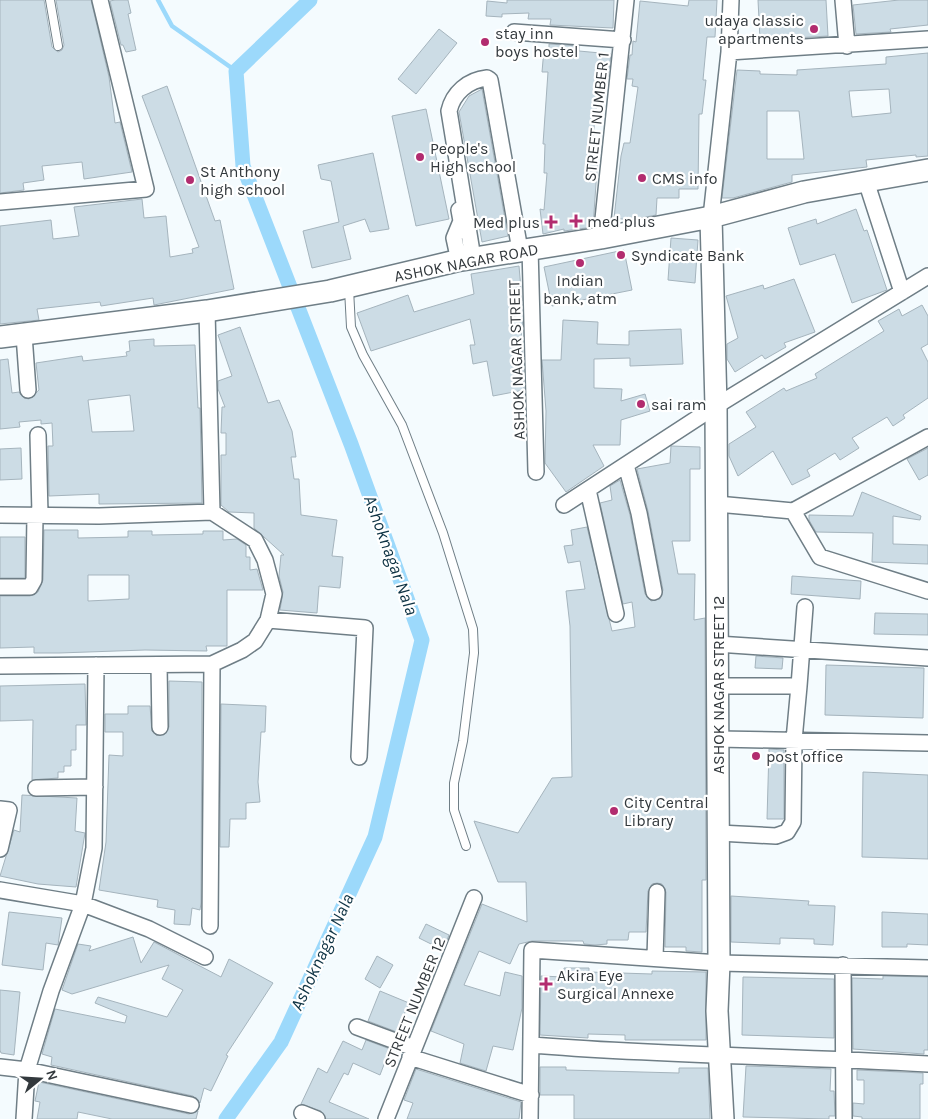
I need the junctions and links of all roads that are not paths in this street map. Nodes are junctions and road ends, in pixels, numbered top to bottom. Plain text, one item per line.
1 (50, 0) edge
2 (100, 0) edge
3 (626, 0) edge
4 (731, 0) edge
5 (843, 0) edge
6 (514, 32) dead end
7 (928, 39) edge
8 (622, 40) junction
9 (58, 46) dead end
10 (848, 46) junction
11 (729, 52) junction
12 (440, 114) dead end
13 (928, 170) edge
14 (866, 181) junction
15 (0, 202) edge
16 (711, 217) junction
17 (601, 238) junction
18 (525, 249) junction
19 (466, 260) junction
20 (928, 276) edge
21 (340, 289) junction
22 (902, 292) junction
23 (208, 311) junction
24 (24, 335) junction
25 (0, 337) edge
26 (28, 390) dead end
27 (716, 406) junction
28 (38, 436) dead end
29 (928, 437) edge
30 (626, 465) junction
31 (536, 472) dead end
32 (588, 490) junction
33 (717, 504) junction
34 (564, 505) dead end
35 (793, 511) junction
36 (212, 512) junction
37 (37, 514) junction
38 (0, 515) edge
39 (0, 588) edge
40 (928, 591) edge
41 (654, 592) dead end
42 (805, 607) dead end
43 (616, 614) dead end
44 (268, 620) junction
45 (717, 644) junction
46 (800, 649) junction
47 (928, 658) edge
48 (159, 664) junction
49 (212, 664) junction
50 (96, 665) junction
51 (0, 666) edge
52 (718, 686) junction
53 (799, 686) junction
54 (160, 727) dead end
55 (718, 739) junction
56 (794, 740) junction
57 (928, 743) edge
58 (359, 756) dead end
59 (95, 787) junction
60 (36, 788) dead end
61 (0, 809) edge
62 (718, 833) junction
63 (466, 846) dead end
64 (0, 849) edge
65 (0, 890) edge
66 (656, 892) dead end
67 (474, 898) dead end
68 (83, 904) junction
69 (210, 926) dead end
70 (205, 957) dead end
71 (656, 958) junction
72 (719, 963) junction
73 (842, 965) junction
74 (928, 968) edge
75 (357, 1027) dead end
76 (532, 1045) junction
77 (412, 1052) junction
78 (720, 1056) junction
79 (843, 1059) junction
80 (928, 1064) edge
81 (0, 1067) edge
82 (27, 1070) junction
83 (531, 1095) junction
84 (191, 1105) dead end
85 (302, 1113) dead end
86 (24, 1119) edge
87 (317, 1119) edge
88 (386, 1119) edge
89 (530, 1119) edge
90 (723, 1119) edge
91 (844, 1119) edge

1 - 9 lane
2 - 15 street
3 - 8 street, STREET NUMBER 1
4 - 11 street
5 - 10 street
6 - 8 street
7 - 10 street
8 - 17 street, STREET NUMBER 1
10 - 11 street
11 - 16 street
12 - 19 street
13 - 14 main road, ASHOK NAGAR ROAD
14 - 16 main road, ASHOK NAGAR ROAD
14 - 22 street
16 - 17 main road, ASHOK NAGAR ROAD
16 - 27 main road, ASHOK NAGAR STREET 12
17 - 18 main road, ASHOK NAGAR ROAD
18 - 19 main road, ASHOK NAGAR ROAD
18 - 19 street, ASHOK NAGAR STREET
18 - 31 street, ASHOK NAGAR STREET
19 - 21 main road, ASHOK NAGAR ROAD
20 - 22 street
21 - 23 main road, ASHOK NAGAR ROAD
21 - 63 lane
22 - 27 street
23 - 24 main road, ASHOK NAGAR ROAD
23 - 36 street
24 - 25 main road, ASHOK NAGAR ROAD
24 - 26 street
27 - 30 street
27 - 33 main road, ASHOK NAGAR STREET 12
28 - 37 street
29 - 35 street
30 - 32 street
30 - 41 street
32 - 34 street
32 - 43 street
33 - 35 street
33 - 45 main road, ASHOK NAGAR STREET 12
35 - 40 street
36 - 37 street
36 - 44 street
37 - 38 street
37 - 39 street
42 - 46 street
44 - 49 street
44 - 58 street
45 - 46 street
45 - 52 main road, ASHOK NAGAR STREET 12
46 - 47 street
46 - 53 street
48 - 49 street
48 - 50 street
48 - 54 street
49 - 69 street
50 - 51 street
50 - 59 street
52 - 53 street
52 - 55 main road, ASHOK NAGAR STREET 12
53 - 56 street
55 - 56 street
55 - 62 main road, ASHOK NAGAR STREET 12
56 - 57 street
56 - 62 street
59 - 60 street
59 - 68 street
61 - 64 street
62 - 72 main road, ASHOK NAGAR STREET 12
65 - 68 street
66 - 71 street
67 - 77 street, STREET NUMBER 12
68 - 70 street
68 - 82 street
71 - 72 street
71 - 76 street
72 - 73 street
72 - 78 main road, ASHOK NAGAR STREET 12
73 - 74 street
73 - 79 street
75 - 77 street
76 - 78 street
76 - 83 street
77 - 83 street
77 - 88 street, STREET NUMBER 12
78 - 79 street
78 - 90 main road, ASHOK NAGAR STREET 12
79 - 80 street
79 - 91 street
81 - 82 street
82 - 84 street
82 - 86 street
83 - 89 street
85 - 87 street

